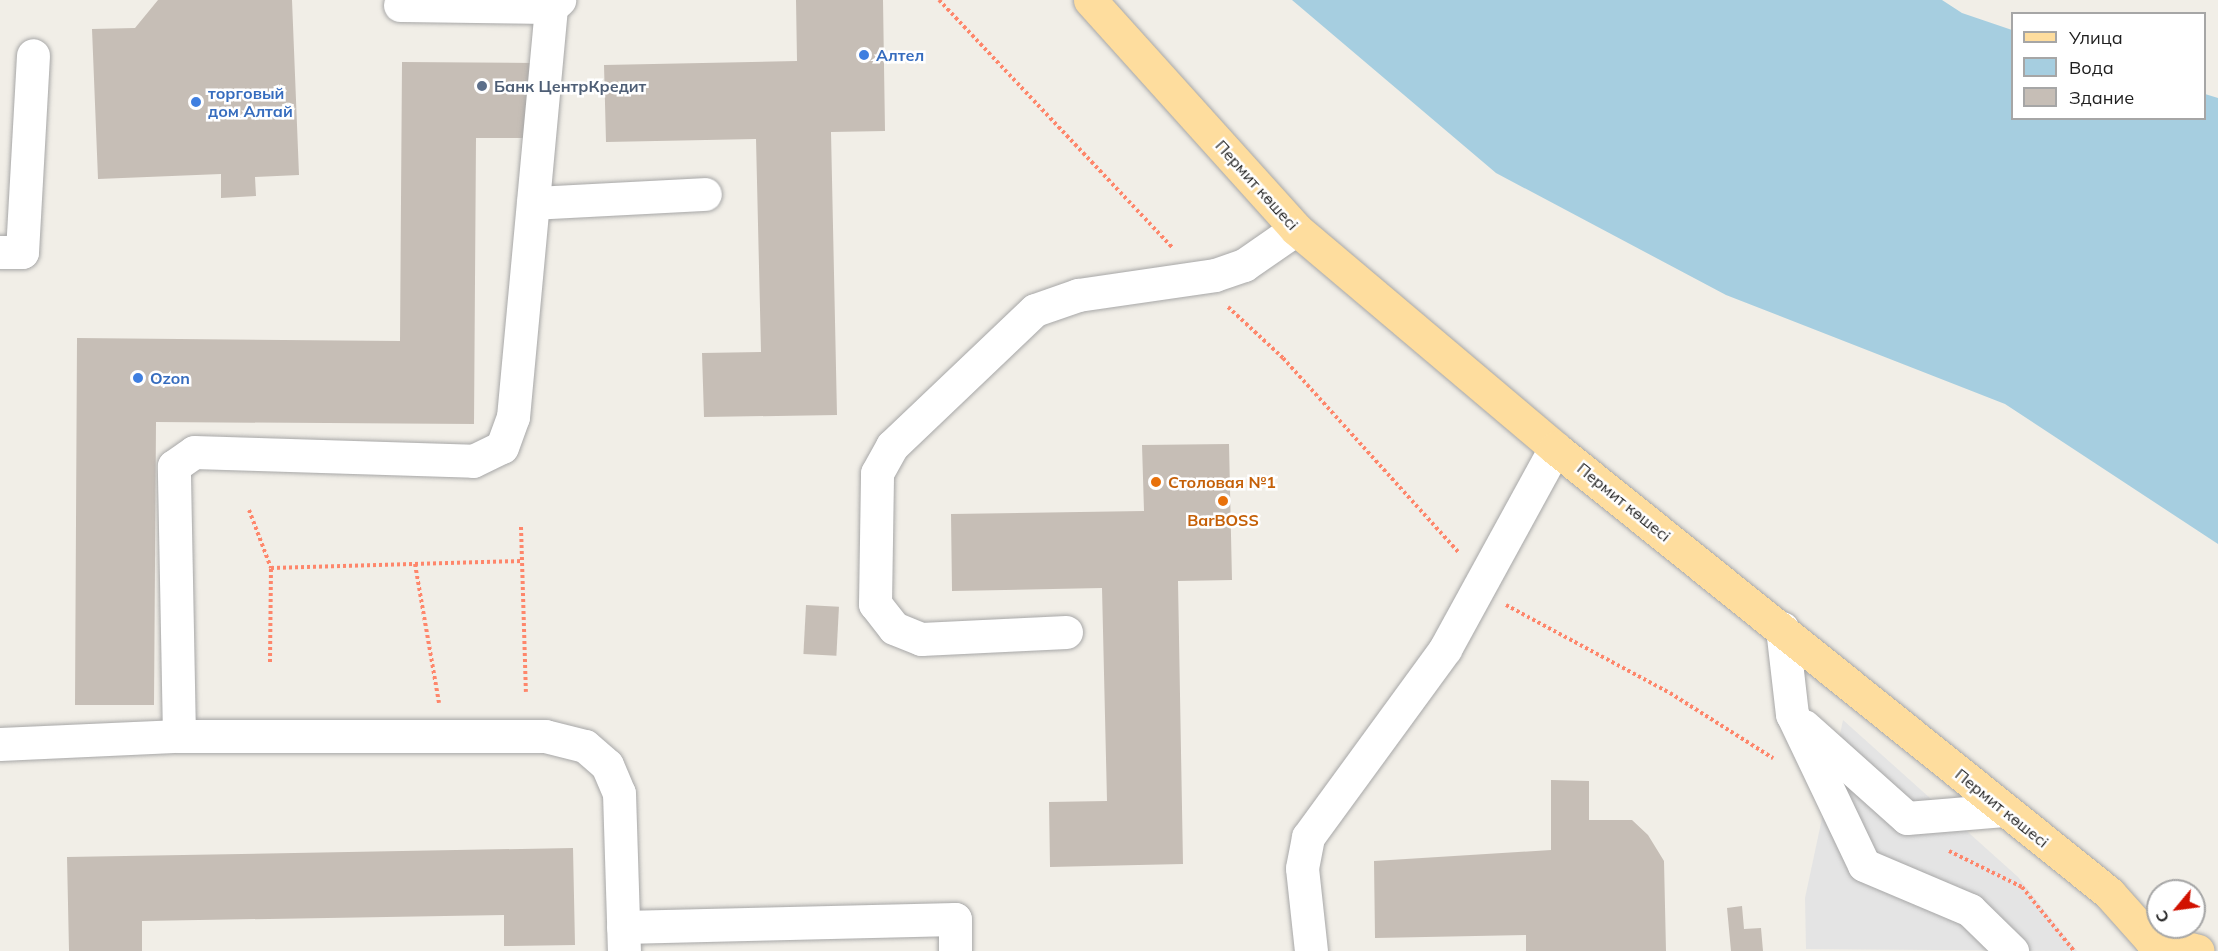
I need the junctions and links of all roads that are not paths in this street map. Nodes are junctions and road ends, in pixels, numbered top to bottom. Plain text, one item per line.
1 (1090, 0) edge
2 (555, 3) edge
3 (400, 5) dead end
4 (33, 55) dead end
5 (705, 194) dead end
6 (533, 203) junction
7 (1296, 229) junction
8 (0, 252) edge
9 (1555, 448) junction
10 (1782, 628) junction
11 (1066, 632) dead end
12 (1792, 714) junction
13 (179, 736) junction
14 (0, 744) edge
15 (2004, 810) junction
16 (624, 939) edge
17 (2150, 945) edge
18 (955, 951) edge
19 (1311, 951) edge
20 (2012, 951) edge
21 (2198, 951) edge

1 - 7 main road, Пермит көшесі
2 - 3 lane
2 - 6 lane
4 - 8 lane
5 - 6 lane
6 - 13 lane
7 - 9 main road, Пермит көшесі
7 - 11 lane
9 - 10 main road, Пермит көшесі
9 - 19 lane
10 - 12 lane
10 - 15 main road, Пермит көшесі
12 - 15 lane
12 - 20 lane
13 - 14 lane
13 - 16 lane
15 - 17 main road, Пермит көшесі
16 - 18 lane
17 - 21 main road, Пермит көшесі

